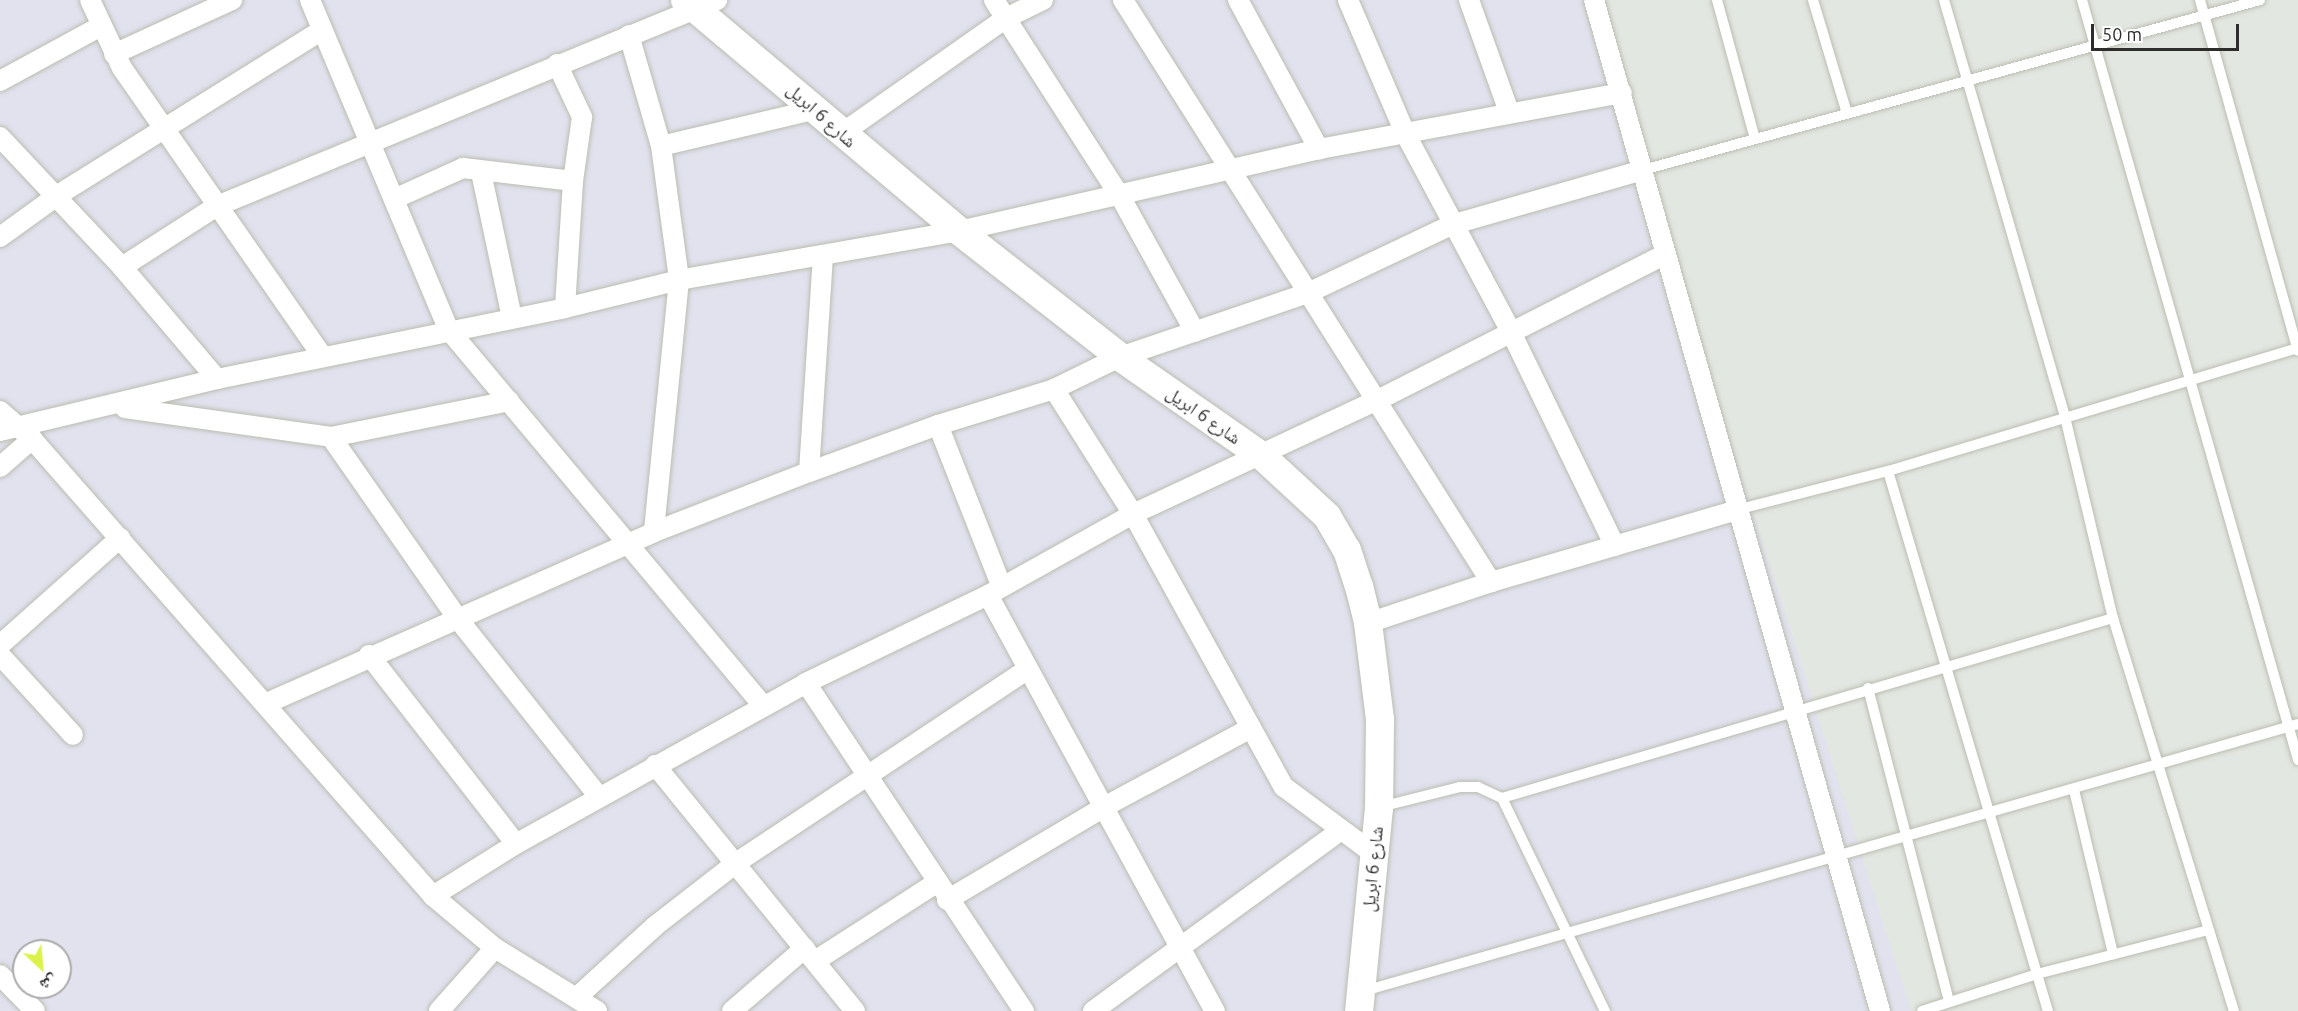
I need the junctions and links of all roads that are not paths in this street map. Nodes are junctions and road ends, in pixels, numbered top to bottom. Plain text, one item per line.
1 (90, 0) edge
2 (232, 0) edge
3 (310, 0) edge
4 (994, 0) edge
5 (1043, 0) edge
6 (1123, 0) edge
7 (1238, 0) edge
8 (1348, 0) edge
9 (1469, 0) edge
10 (1594, 0) edge
11 (1717, 0) edge
12 (1813, 0) edge
13 (1944, 0) edge
14 (2082, 0) edge
15 (2200, 0) edge
16 (2260, 0) edge
17 (699, 3) edge
18 (2204, 15) junction
19 (1006, 18) junction
20 (100, 26) junction
21 (322, 30) junction
22 (629, 35) junction
23 (2095, 43) junction
24 (114, 54) junction
25 (557, 64) junction
26 (1965, 79) junction
27 (0, 81) edge
28 (1622, 93) junction
29 (817, 109) junction
30 (1509, 112) junction
31 (1847, 113) junction
32 (163, 130) junction
33 (841, 134) junction
34 (1406, 134) junction
35 (0, 137) edge
36 (1755, 139) junction
37 (369, 142) junction
38 (660, 146) junction
39 (1319, 149) junction
40 (1232, 170) junction
41 (1643, 170) junction
42 (482, 172) junction
43 (573, 181) junction
44 (58, 195) junction
45 (1120, 195) junction
46 (393, 199) junction
47 (217, 206) junction
48 (1451, 225) junction
49 (959, 231) junction
50 (0, 237) edge
51 (1664, 255) junction
52 (823, 256) junction
53 (122, 267) junction
54 (679, 280) junction
55 (1308, 293) junction
56 (565, 308) junction
57 (512, 318) junction
58 (449, 330) junction
59 (1510, 330) junction
60 (1195, 332) junction
61 (2298, 349) edge
62 (323, 357) junction
63 (1120, 357) junction
64 (2191, 378) junction
65 (217, 379) junction
66 (1054, 389) junction
67 (1378, 400) junction
68 (509, 401) junction
69 (98, 408) junction
70 (0, 411) edge
71 (2066, 417) junction
72 (938, 425) junction
73 (7, 429) edge
74 (331, 437) junction
75 (32, 439) junction
76 (1262, 456) junction
77 (0, 467) edge
78 (1888, 471) junction
79 (809, 472) junction
80 (1740, 509) junction
81 (1133, 514) junction
82 (654, 532) junction
83 (120, 538) junction
84 (627, 544) junction
85 (1615, 546) junction
86 (1491, 582) junction
87 (994, 590) junction
88 (2114, 618) junction
89 (458, 619) junction
90 (1368, 623) junction
91 (4, 632) edge
92 (0, 655) edge
93 (369, 656) junction
94 (1945, 666) junction
95 (1027, 670) junction
96 (806, 683) junction
97 (1868, 688) junction
98 (267, 703) junction
99 (763, 706) junction
100 (1795, 709) junction
101 (2293, 725) edge
102 (1251, 728) junction
103 (73, 735) dead end
104 (2298, 759) edge
105 (655, 765) junction
106 (2162, 766) junction
107 (868, 778) junction
108 (2074, 789) junction
109 (599, 797) junction
110 (1502, 798) junction
111 (1104, 807) junction
112 (1379, 807) junction
113 (1989, 812) junction
114 (1340, 831) junction
115 (1907, 836) junction
116 (516, 844) junction
117 (1373, 853) junction
118 (1838, 855) junction
119 (736, 863) junction
120 (936, 883) junction
121 (433, 897) junction
122 (947, 900) junction
123 (2208, 930) junction
124 (1571, 933) junction
125 (1182, 946) junction
126 (495, 948) junction
127 (2113, 954) junction
128 (810, 955) junction
129 (2037, 974) junction
130 (0, 975) edge
131 (576, 998) junction
132 (1360, 1002) edge
133 (1949, 1002) junction
134 (35, 1011) edge
135 (439, 1011) edge
136 (597, 1011) edge
137 (732, 1011) edge
138 (855, 1011) edge
139 (1024, 1011) edge
140 (1094, 1011) edge
141 (1215, 1011) edge
142 (1605, 1011) edge
143 (1880, 1011) edge
144 (1923, 1011) edge
145 (2048, 1011) edge
146 (2234, 1011) edge

1 - 20 street
2 - 24 street
3 - 21 street
4 - 19 street
5 - 19 street
6 - 40 street
7 - 39 street
8 - 34 street
9 - 30 street
10 - 28 street
11 - 36 lane
12 - 31 lane
13 - 26 lane
14 - 23 lane
15 - 18 lane
16 - 18 lane
17 - 22 street
17 - 29 street, شارع 6 ابريل
18 - 23 lane
18 - 61 lane
19 - 33 street
19 - 45 street
20 - 24 street
20 - 27 street
21 - 32 street
21 - 37 street
22 - 25 street
22 - 38 street
23 - 26 lane
23 - 64 lane
24 - 32 street
25 - 37 street
25 - 43 street
26 - 31 lane
26 - 71 lane
28 - 30 street
28 - 41 street
29 - 33 street, شارع 6 ابريل
29 - 38 street
30 - 34 street
31 - 36 lane
32 - 44 street
32 - 47 street
33 - 49 street, شارع 6 ابريل
34 - 39 street
34 - 48 street
35 - 44 street
36 - 41 lane
37 - 46 street
37 - 47 street
38 - 54 street
39 - 40 street
40 - 45 street
40 - 55 street
41 - 48 street
41 - 51 street
42 - 43 street
42 - 46 street
42 - 57 street
43 - 56 street
44 - 50 street
44 - 53 street
45 - 49 street
45 - 60 street
46 - 58 street
47 - 53 street
47 - 62 street
48 - 55 street
48 - 59 street
49 - 52 street
49 - 63 street, شارع 6 ابريل
51 - 59 street
51 - 80 street
52 - 54 street
52 - 79 street
53 - 65 street
54 - 56 street
54 - 82 street
55 - 60 street
55 - 67 street
56 - 57 street
57 - 58 street
58 - 62 street
58 - 68 street
59 - 67 street
59 - 85 street
60 - 63 street
61 - 64 lane
62 - 65 street
63 - 66 street
63 - 76 street, شارع 6 ابريل
64 - 71 lane
64 - 101 lane
65 - 69 street
66 - 72 street
66 - 81 street
67 - 76 street
67 - 86 street
68 - 74 street
68 - 84 street
69 - 73 street
69 - 74 street
70 - 73 street
71 - 78 lane
71 - 88 lane
72 - 79 street
72 - 87 street
73 - 75 street
74 - 89 street
75 - 77 street
75 - 83 street
76 - 81 street
76 - 90 street, شارع 6 ابريل
78 - 80 lane
78 - 94 lane
79 - 82 street
80 - 85 street
80 - 100 street
81 - 87 street
81 - 102 street
82 - 84 street
83 - 91 street
83 - 98 street
84 - 89 street
84 - 99 street
85 - 86 street
86 - 90 street
87 - 95 street
87 - 96 street
88 - 94 lane
88 - 106 lane
89 - 93 street
89 - 109 street
90 - 112 street, شارع 6 ابريل
92 - 103 street
93 - 98 street
93 - 116 street
94 - 97 lane
94 - 113 lane
95 - 107 street
95 - 111 street
96 - 99 street
96 - 107 street
97 - 100 lane
97 - 115 lane
98 - 121 street
99 - 105 street
100 - 110 lane
100 - 118 street
101 - 104 lane
101 - 106 lane
102 - 111 street
102 - 114 street
105 - 109 street
105 - 119 street
106 - 108 lane
106 - 123 lane
107 - 119 street
107 - 120 street
108 - 113 lane
108 - 127 lane
109 - 116 street
110 - 112 lane
110 - 124 lane
111 - 122 street
111 - 125 street
112 - 117 street, شارع 6 ابريل
113 - 115 lane
113 - 129 lane
114 - 117 street
114 - 125 street
115 - 118 lane
115 - 133 lane
116 - 121 street
117 - 132 street, شارع 6 ابريل
118 - 124 lane
118 - 143 street
119 - 128 street
119 - 131 street
120 - 122 street
120 - 128 street
121 - 126 street
122 - 139 street
123 - 127 lane
123 - 146 lane
124 - 132 lane
124 - 142 lane
125 - 140 street
125 - 141 street
126 - 131 street
126 - 135 street
127 - 129 lane
128 - 137 street
128 - 138 street
129 - 133 lane
129 - 145 lane
130 - 134 street
131 - 136 street
133 - 144 lane

